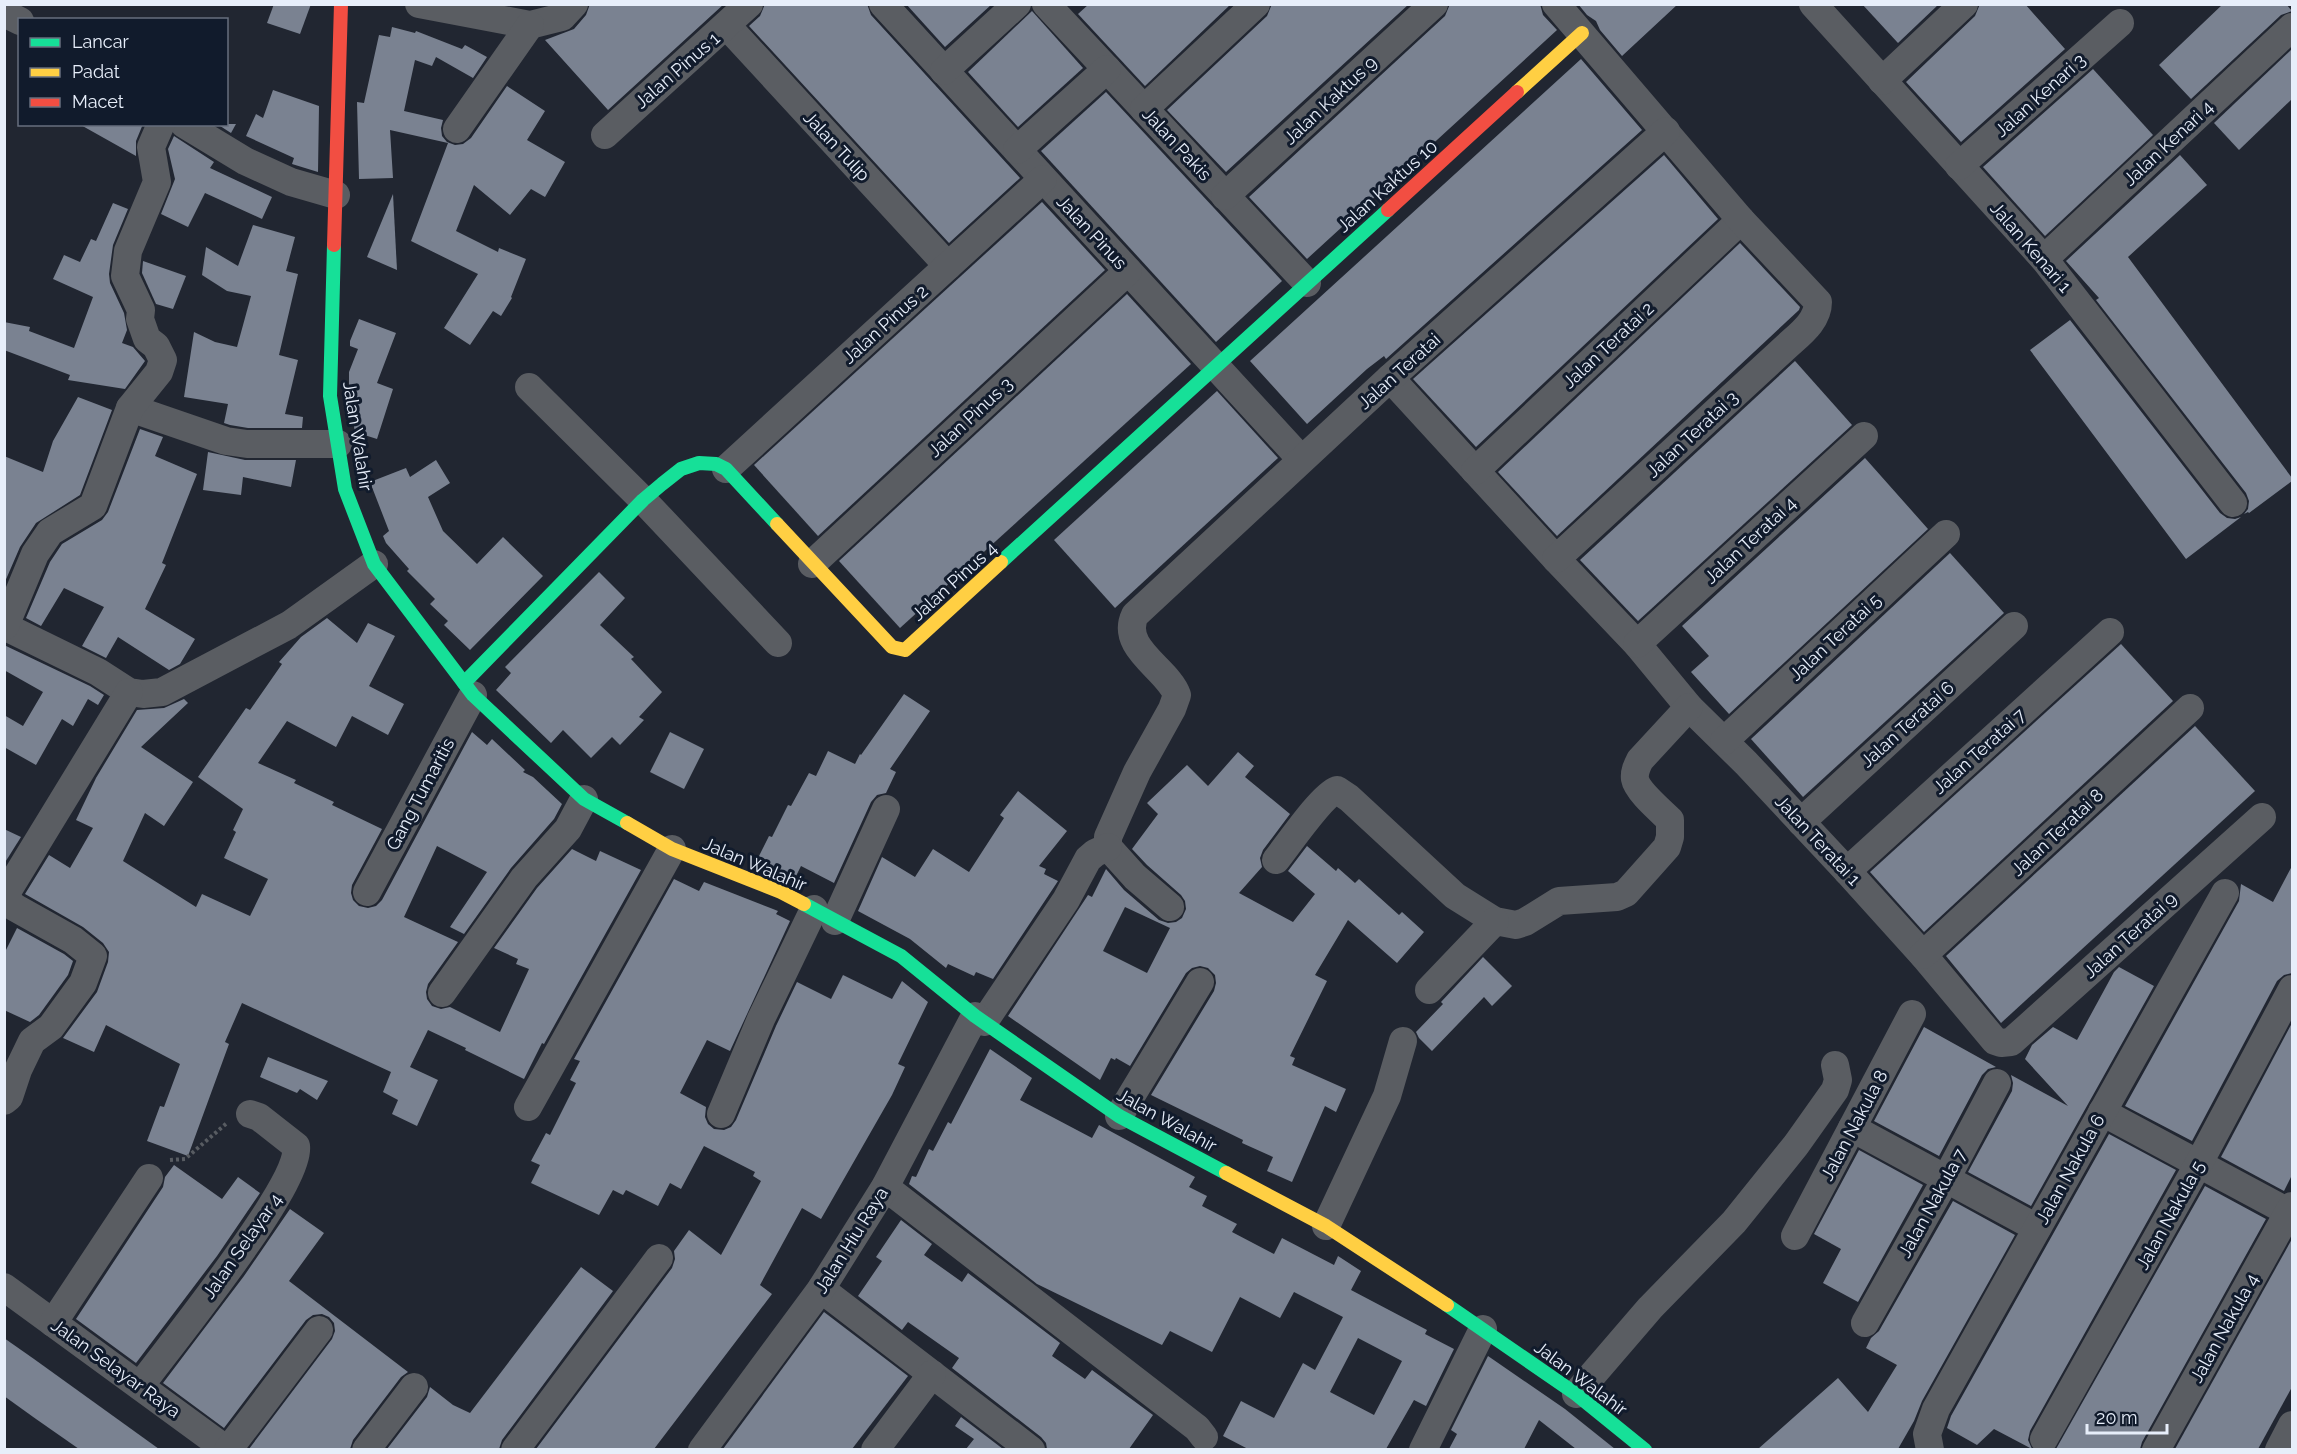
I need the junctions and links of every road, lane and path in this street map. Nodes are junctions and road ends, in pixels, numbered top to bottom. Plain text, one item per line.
1 (341, 4) edge
2 (419, 4) edge
3 (574, 4) edge
4 (749, 4) edge
5 (883, 4) edge
6 (1017, 4) edge
7 (1256, 4) edge
8 (1434, 4) edge
9 (1556, 4) edge
10 (1814, 4) edge
11 (1964, 4) edge
12 (1063, 10) edge
13 (4, 13) edge
14 (18, 20) edge
15 (2120, 23) dead end
16 (530, 25) junction
17 (727, 26) junction
18 (2292, 27) edge
19 (1582, 33) junction
20 (1107, 69) junction
21 (944, 71) junction
22 (1882, 81) junction
23 (1144, 109) junction
24 (160, 126) edge
25 (187, 126) edge
26 (457, 129) dead end
27 (1666, 131) junction
28 (605, 135) dead end
29 (1017, 150) junction
30 (1959, 166) junction
31 (1044, 179) junction
32 (336, 195) junction
33 (1226, 196) junction
34 (1741, 220) junction
35 (2044, 259) junction
36 (948, 266) junction
37 (1128, 271) junction
38 (1307, 284) junction
39 (1216, 367) junction
40 (1390, 378) junction
41 (529, 387) dead end
42 (130, 408) junction
43 (1864, 435) dead end
44 (338, 444) junction
45 (1301, 459) junction
46 (726, 470) junction
47 (1474, 471) junction
48 (643, 500) junction
49 (2233, 503) dead end
50 (1946, 534) dead end
51 (1556, 560) junction
52 (374, 564) junction
53 (813, 564) junction
54 (5, 626) edge
55 (2014, 626) dead end
56 (2110, 632) dead end
57 (778, 643) dead end
58 (1637, 644) junction
59 (468, 689) junction
60 (129, 693) junction
61 (1689, 707) junction
62 (2190, 708) dead end
63 (1724, 741) junction
64 (584, 799) junction
65 (886, 809) dead end
66 (2262, 817) dead end
67 (1801, 822) junction
68 (1108, 848) junction
69 (672, 849) junction
70 (1276, 860) dead end
71 (1847, 871) junction
72 (8, 884) edge
73 (367, 892) dead end
74 (2225, 893) dead end
75 (1170, 907) dead end
76 (824, 915) junction
77 (1496, 921) junction
78 (1923, 955) junction
79 (1200, 981) dead end
80 (2292, 989) edge
81 (1430, 990) dead end
82 (442, 993) dead end
83 (1912, 1014) dead end
84 (979, 1019) junction
85 (1403, 1041) dead end
86 (1995, 1041) joint
87 (1835, 1065) dead end
88 (1997, 1083) dead end
89 (4, 1101) edge
90 (528, 1107) dead end
91 (2102, 1112) junction
92 (250, 1114) joint
93 (721, 1114) dead end
94 (1119, 1116) junction
95 (1852, 1128) junction
96 (2199, 1163) junction
97 (149, 1178) joint
98 (1946, 1179) junction
99 (885, 1187) junction
100 (2291, 1211) edge
101 (1326, 1226) junction
102 (2037, 1228) junction
103 (1795, 1236) dead end
104 (659, 1258) dead end
105 (4, 1287) edge
106 (821, 1290) junction
107 (53, 1323) junction
108 (1865, 1323) dead end
109 (1483, 1329) junction
110 (319, 1330) dead end
111 (932, 1374) junction
112 (140, 1386) junction
113 (414, 1387) dead end
114 (1576, 1395) junction
115 (2292, 1425) edge
116 (1204, 1437) dead end
117 (2044, 1438) dead end
118 (227, 1449) edge
119 (366, 1449) edge
120 (515, 1449) edge
121 (702, 1449) edge
122 (874, 1449) edge
123 (1031, 1449) edge
124 (1423, 1449) edge
125 (1645, 1449) edge
126 (1930, 1449) edge
127 (2156, 1449) edge
128 (2279, 1449) edge

1 - 32 street, Jalan Walahir
2 - 16 street
3 - 16 street
4 - 17 street, Jalan Pinus 1
5 - 21 street, Jalan Pinus
6 - 21 street
7 - 23 street
8 - 33 street, Jalan Kaktus 9
9 - 19 street
10 - 22 street, Jalan Kenari 1
11 - 22 street
12 - 20 street, Jalan Pakis
13 - 14 street
15 - 30 street, Jalan Kenari 3
16 - 26 street
17 - 28 street, Jalan Pinus 1
17 - 36 street, Jalan Tulip
18 - 35 street, Jalan Kenari 4
19 - 27 street
19 - 38 street, Jalan Kaktus 10
20 - 23 street, Jalan Pakis
20 - 29 street
21 - 29 street, Jalan Pinus
22 - 30 street, Jalan Kenari 1
23 - 33 street, Jalan Pakis
24 - 42 street
25 - 32 street
27 - 34 street
27 - 40 street, Jalan Teratai
29 - 31 street, Jalan Pinus
30 - 35 street, Jalan Kenari 1
31 - 36 street, Jalan Pinus 2
31 - 37 street, Jalan Pinus
32 - 44 street, Jalan Walahir
33 - 38 street, Jalan Pakis
34 - 47 street, Jalan Teratai 2
34 - 51 street, Jalan Teratai 3
35 - 49 street, Jalan Kenari 1
36 - 46 street, Jalan Pinus 2
37 - 39 street, Jalan Pinus
37 - 53 street, Jalan Pinus 3
38 - 39 street, Jalan Kaktus 10
39 - 45 street, Jalan Pinus
39 - 53 street, Jalan Pinus 4
40 - 45 street, Jalan Teratai
40 - 47 street, Jalan Teratai 1
41 - 48 street
42 - 44 street
42 - 54 street
43 - 58 street, Jalan Teratai 4
44 - 52 street, Jalan Walahir
45 - 68 street, Jalan Teratai
46 - 48 street
46 - 53 street, Jalan Pinus 4
47 - 51 street, Jalan Teratai 1
48 - 57 street
48 - 59 street
50 - 63 street, Jalan Teratai 5
51 - 58 street, Jalan Teratai 1
52 - 59 street, Jalan Walahir
52 - 60 street
54 - 60 street
55 - 67 street, Jalan Teratai 6
56 - 71 street, Jalan Teratai 7
58 - 61 street, Jalan Teratai 1
59 - 64 street, Jalan Walahir
59 - 73 street, Gang Tumaritis
60 - 72 street
61 - 63 street, Jalan Teratai 1
61 - 77 street
62 - 78 street, Jalan Teratai 8
63 - 67 street, Jalan Teratai 1
64 - 69 street, Jalan Walahir
64 - 82 street
65 - 76 street
66 - 86 street, Jalan Teratai 9
67 - 71 street, Jalan Teratai 1
68 - 75 street
68 - 84 street, Jalan Hiu Raya
69 - 76 street, Jalan Walahir
69 - 90 street
70 - 77 street
71 - 78 street, Jalan Teratai 1
72 - 89 street
74 - 91 street, Jalan Nakula 6
76 - 84 street, Jalan Walahir
76 - 93 street
77 - 81 street
78 - 86 street, Jalan Teratai 1
79 - 94 street
80 - 96 street, Jalan Nakula 5
83 - 95 street, Jalan Nakula 8
84 - 94 street, Jalan Walahir
84 - 99 street, Jalan Hiu Raya
85 - 101 street
87 - 114 street
88 - 98 street, Jalan Nakula 7
91 - 96 street
91 - 102 street, Jalan Nakula 6
92 - 97 path
92 - 112 street, Jalan Selayar 4
94 - 101 street, Jalan Walahir
95 - 98 street
95 - 103 street, Jalan Nakula 8
96 - 100 street
96 - 117 street, Jalan Nakula 5
97 - 107 street
98 - 102 street
98 - 108 street, Jalan Nakula 7
99 - 106 street, Jalan Hiu Raya
99 - 116 street
100 - 127 street, Jalan Nakula 4
101 - 109 street, Jalan Walahir
102 - 126 street, Jalan Nakula 6
104 - 120 street
105 - 107 street, Jalan Selayar Raya
106 - 111 street
106 - 121 street, Jalan Hiu Raya
107 - 112 street, Jalan Selayar Raya
109 - 114 street, Jalan Walahir
109 - 124 street
110 - 118 street
111 - 122 street
111 - 123 street
112 - 118 street, Jalan Selayar Raya
113 - 119 street
114 - 125 street, Jalan Walahir
115 - 128 street

